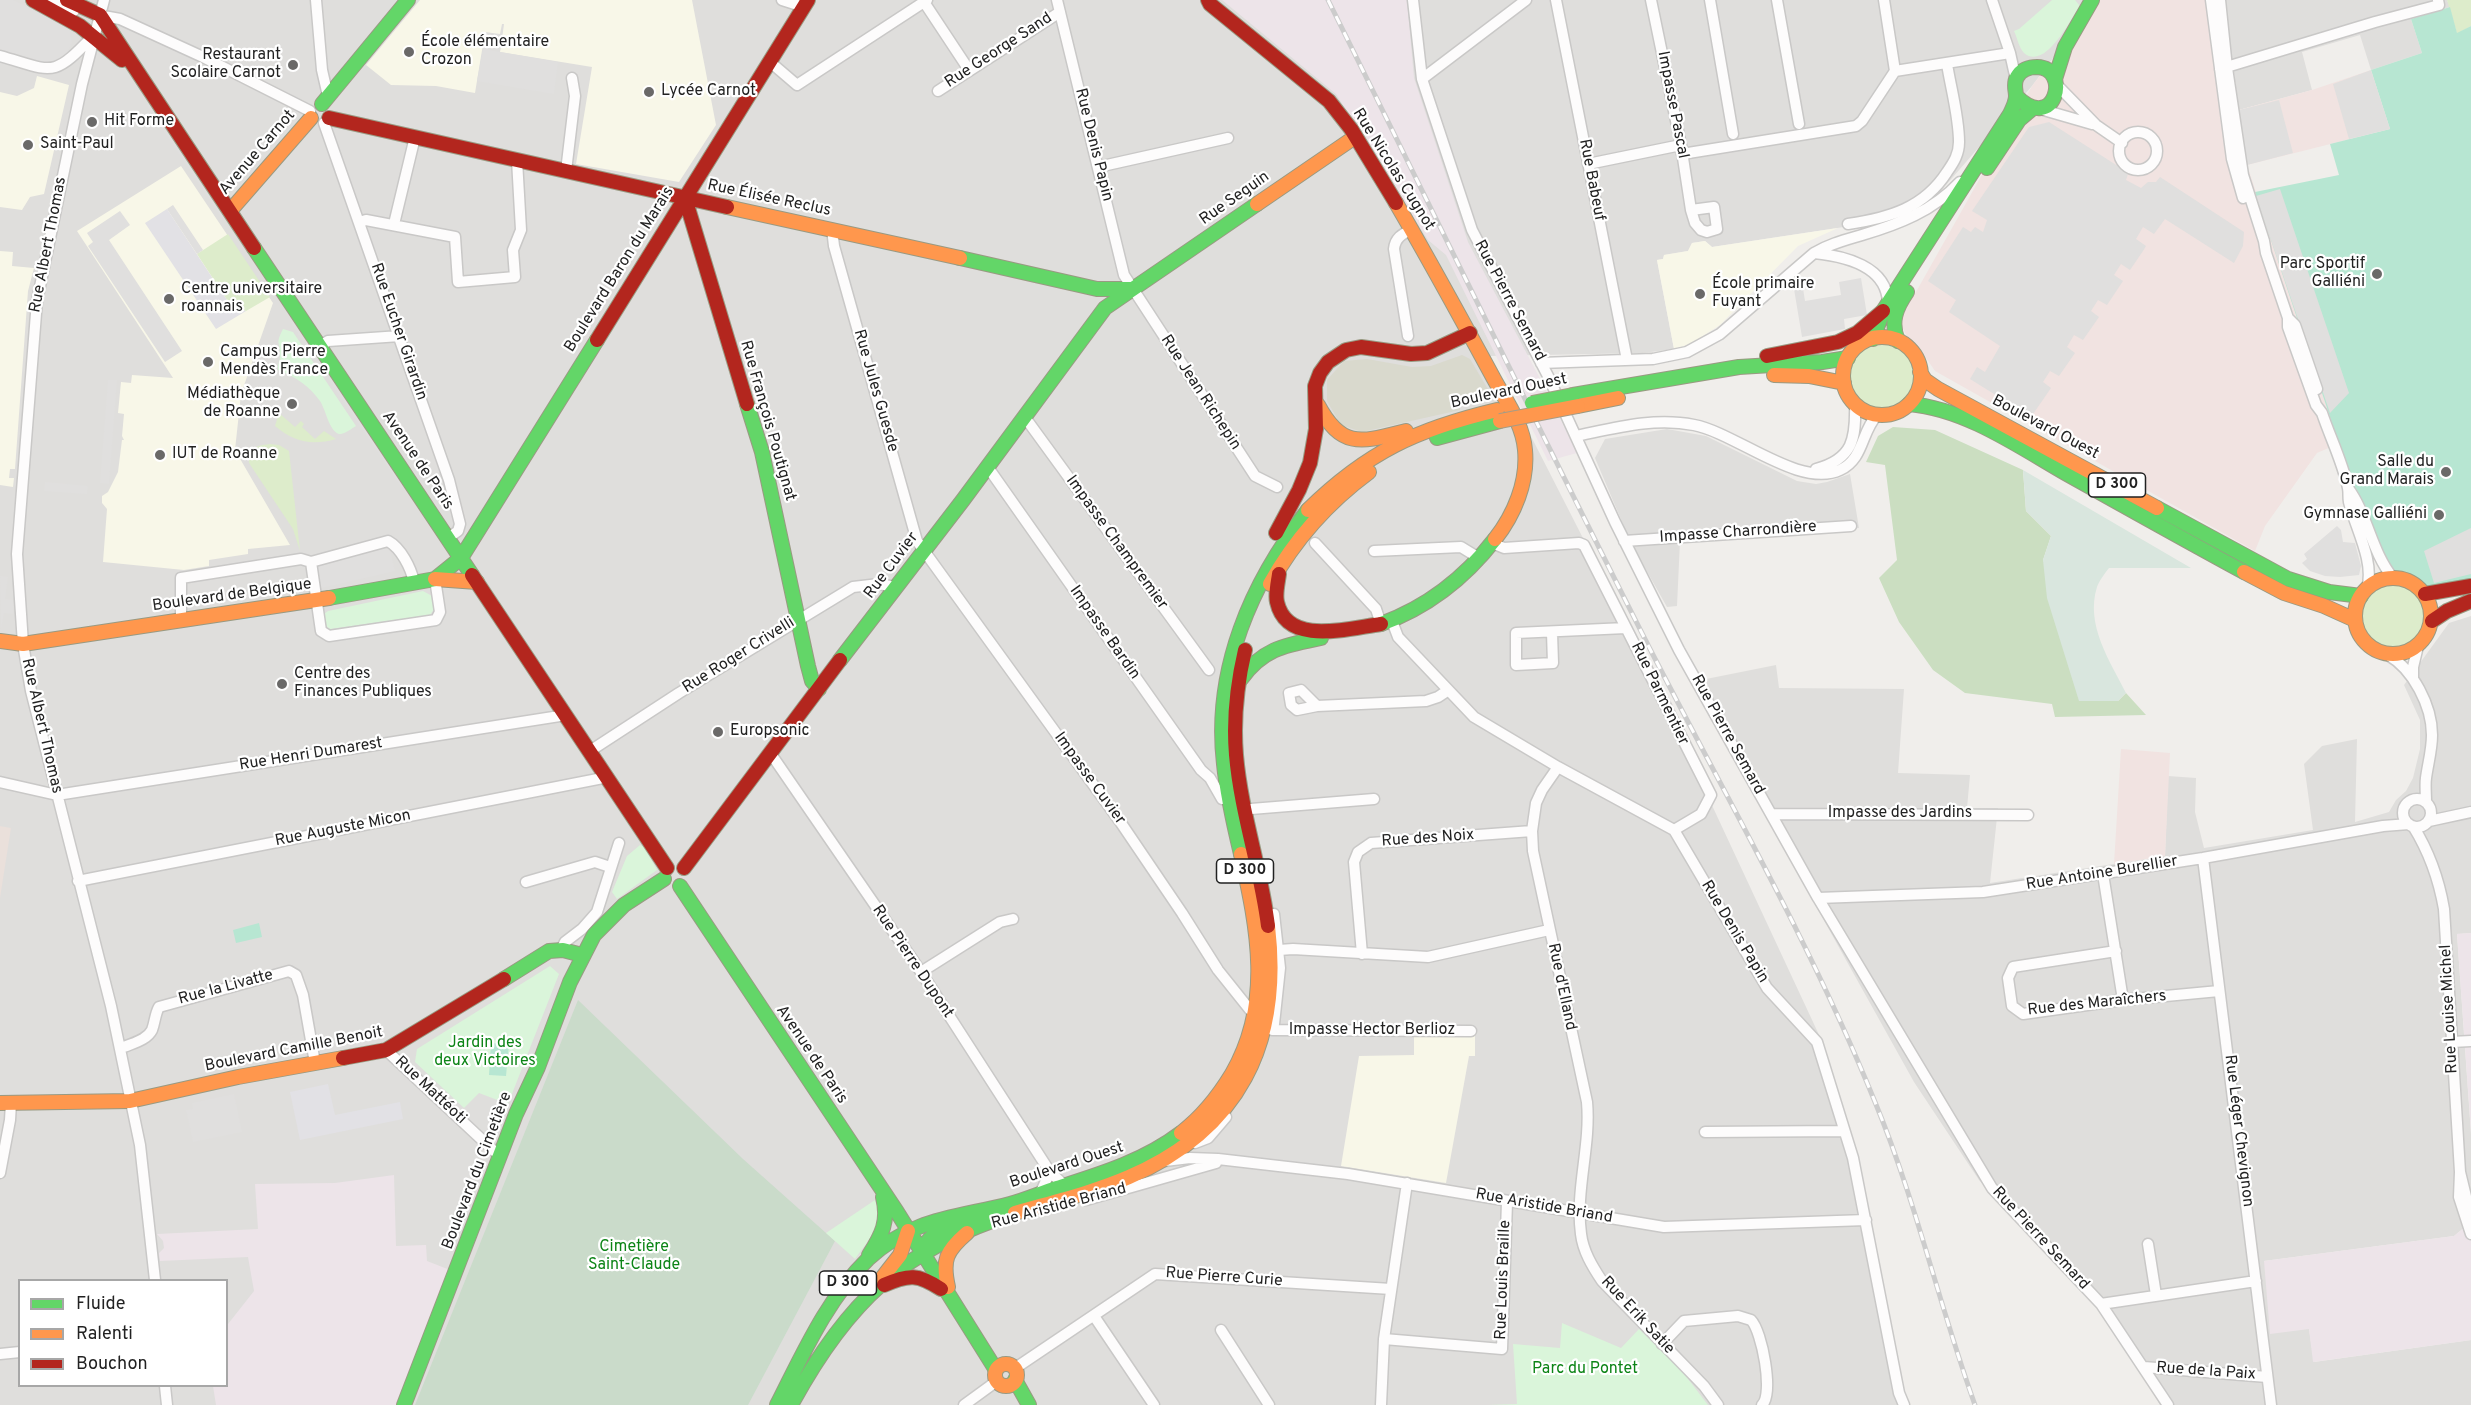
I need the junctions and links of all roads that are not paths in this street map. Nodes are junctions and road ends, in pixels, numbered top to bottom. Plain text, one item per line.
1 (33, 0) edge
2 (49, 0) edge
3 (104, 0) edge
4 (316, 0) edge
5 (408, 0) edge
6 (782, 0) edge
7 (1057, 0) edge
8 (1208, 0) edge
9 (1413, 0) edge
10 (1526, 0) edge
11 (1556, 0) edge
12 (1651, 0) edge
13 (1710, 0) edge
14 (1777, 0) edge
15 (1884, 0) edge
16 (1992, 0) edge
17 (2092, 0) edge
18 (2211, 0) edge
19 (2220, 0) edge
20 (2438, 0) edge
21 (926, 1) edge
22 (79, 2) edge
23 (806, 3) edge
24 (1060, 12) junction
25 (100, 15) junction
26 (94, 35) junction
27 (2067, 39) junction
28 (2010, 53) junction
29 (127, 55) junction
30 (0, 56) edge
31 (769, 61) junction
32 (1947, 64) junction
33 (2033, 66) junction
34 (2224, 68) junction
35 (322, 70) junction
36 (969, 70) junction
37 (1895, 72) junction
38 (138, 74) junction
39 (572, 78) dead end
40 (1422, 79) junction
41 (2016, 80) junction
42 (340, 81) junction
43 (2056, 82) junction
44 (938, 91) dead end
45 (2016, 96) junction
46 (2036, 109) junction
47 (321, 112) junction
48 (1799, 124) dead end
49 (2096, 125) junction
50 (1733, 134) dead end
51 (1355, 136) junction
52 (415, 137) junction
53 (1228, 138) dead end
54 (2122, 143) dead end
55 (1682, 150) junction
56 (1982, 158) junction
57 (517, 160) junction
58 (1588, 164) junction
59 (1098, 167) junction
60 (566, 171) junction
61 (685, 198) junction
62 (1691, 210) dead end
63 (230, 211) junction
64 (360, 222) junction
65 (394, 224) junction
66 (1848, 224) dead end
67 (832, 229) junction
68 (1411, 230) junction
69 (1814, 253) junction
70 (1132, 289) junction
71 (1886, 307) junction
72 (1470, 333) junction
73 (400, 336) junction
74 (1408, 336) dead end
75 (1873, 339) junction
76 (1898, 341) junction
77 (320, 346) junction
78 (1848, 358) junction
79 (1627, 360) junction
80 (1541, 363) junction
81 (1920, 372) junction
82 (1844, 383) junction
83 (1629, 385) junction
84 (1315, 397) junction
85 (1575, 401) junction
86 (1855, 404) junction
87 (1909, 404) junction
88 (1498, 415) junction
89 (1877, 415) junction
90 (1024, 416) junction
91 (1457, 419) junction
92 (1576, 436) junction
93 (987, 466) junction
94 (1804, 472) junction
95 (1277, 487) dead end
96 (2348, 487) junction
97 (1851, 526) dead end
98 (460, 528) junction
99 (478, 528) junction
100 (448, 538) junction
101 (1624, 541) junction
102 (1315, 543) dead end
103 (1492, 543) junction
104 (924, 550) junction
105 (1374, 550) dead end
106 (461, 558) junction
107 (1479, 558) junction
108 (311, 562) junction
109 (1281, 566) junction
110 (2393, 578) junction
111 (435, 579) junction
112 (414, 582) junction
113 (477, 582) junction
114 (2471, 586) edge
115 (895, 587) junction
116 (2364, 592) junction
117 (2425, 594) junction
118 (1251, 599) junction
119 (315, 600) junction
120 (2471, 601) edge
121 (799, 618) junction
122 (180, 620) junction
123 (2355, 620) junction
124 (2432, 621) junction
125 (1386, 622) junction
126 (1359, 628) junction
127 (1626, 628) junction
128 (1552, 633) junction
129 (0, 641) edge
130 (23, 644) junction
131 (1240, 646) junction
132 (2418, 646) junction
133 (2388, 655) junction
134 (1209, 670) dead end
135 (2413, 678) junction
136 (1238, 684) junction
137 (819, 689) junction
138 (1447, 691) junction
139 (1317, 706) dead end
140 (566, 715) junction
141 (590, 751) junction
142 (771, 754) junction
143 (1558, 767) junction
144 (608, 777) junction
145 (2425, 780) junction
146 (0, 782) edge
147 (1239, 783) junction
148 (57, 795) junction
149 (1222, 798) junction
150 (1374, 799) dead end
151 (2412, 800) junction
152 (2428, 803) junction
153 (1251, 809) junction
154 (2403, 812) junction
155 (2471, 812) edge
156 (1772, 814) junction
157 (2028, 815) dead end
158 (2448, 815) junction
159 (2428, 822) junction
160 (2411, 825) junction
161 (2383, 826) junction
162 (1674, 830) junction
163 (1532, 831) junction
164 (619, 843) dead end
165 (2426, 848) junction
166 (2203, 858) junction
167 (610, 867) junction
168 (684, 868) junction
169 (665, 873) junction
170 (2103, 874) junction
171 (78, 881) junction
172 (526, 882) dead end
173 (680, 886) junction
174 (1818, 898) junction
175 (1013, 919) dead end
176 (1549, 930) junction
177 (561, 950) junction
178 (1279, 950) junction
179 (2115, 951) junction
180 (1362, 954) junction
181 (582, 955) junction
182 (921, 972) junction
183 (2219, 991) junction
184 (2123, 1000) junction
185 (1250, 1010) junction
186 (1272, 1030) junction
187 (1471, 1031) dead end
188 (2471, 1041) edge
189 (2451, 1042) junction
190 (123, 1047) dead end
191 (387, 1050) junction
192 (315, 1063) junction
193 (1223, 1090) junction
194 (130, 1101) junction
195 (5, 1103) edge
196 (1844, 1131) junction
197 (1705, 1132) dead end
198 (1208, 1138) junction
199 (1186, 1146) junction
200 (501, 1154) junction
201 (1218, 1158) junction
202 (1050, 1172) junction
203 (2460, 1172) junction
204 (0, 1173) edge
205 (1180, 1173) junction
206 (1407, 1183) junction
207 (880, 1186) junction
208 (1065, 1186) junction
209 (1040, 1194) junction
210 (1506, 1202) junction
211 (1000, 1206) junction
212 (1580, 1214) junction
213 (2471, 1217) edge
214 (1866, 1220) junction
215 (972, 1228) junction
216 (2471, 1234) edge
217 (915, 1242) junction
218 (2148, 1244) dead end
219 (862, 1265) junction
220 (155, 1279) edge
221 (2256, 1281) junction
222 (875, 1288) junction
223 (1391, 1289) junction
224 (950, 1295) junction
225 (2156, 1295) junction
226 (2100, 1304) junction
227 (1094, 1316) junction
228 (1221, 1330) dead end
229 (1384, 1340) junction
230 (1662, 1344) junction
231 (18, 1352) edge
232 (0, 1354) edge
233 (2144, 1367) junction
234 (1005, 1375) junction
235 (2267, 1377) junction
236 (801, 1386) junction
237 (165, 1387) edge
238 (167, 1405) edge
239 (404, 1405) edge
240 (777, 1405) edge
241 (791, 1405) edge
242 (800, 1405) edge
243 (964, 1405) edge
244 (1020, 1405) edge
245 (1029, 1405) edge
246 (1154, 1405) edge
247 (1269, 1405) edge
248 (1381, 1405) edge
249 (1718, 1405) edge
250 (1762, 1405) edge
251 (1904, 1405) edge
252 (2168, 1405) edge
253 (2271, 1405) edge

1 - 26 main road
2 - 25 street
3 - 25 street, Rue Albert Thomas
4 - 35 street, Rue Eucher Girardin
5 - 42 main road, Avenue Carnot
6 - 23 street
7 - 24 street, Rue Denis Papin
8 - 51 main road, Rue Nicolas Cugnot
9 - 40 street, Rue Pierre Semard
10 - 40 street
11 - 58 street, Rue Babeuf
12 - 55 street, Impasse Pascal
13 - 50 street
14 - 48 street
15 - 37 street
16 - 28 street
17 - 27 main road
18 - 34 street
19 - 34 street
20 - 34 street
21 - 31 street
21 - 36 street
22 - 25 main road
23 - 31 main road, Boulevard Baron du Marais
24 - 36 street, Rue George Sand
24 - 59 street, Rue Denis Papin
25 - 26 street, Rue Albert Thomas
25 - 29 main road
25 - 47 street
26 - 29 street
26 - 30 street
26 - 38 main road
26 - 130 street, Rue Albert Thomas
27 - 33 main road
27 - 43 main road
28 - 32 street
28 - 33 street
28 - 41 street
29 - 38 main road
31 - 61 main road, Boulevard Baron du Marais
32 - 37 street
32 - 66 street
33 - 41 main road
33 - 43 main road
34 - 96 street
35 - 42 street
35 - 47 street, Rue Eucher Girardin
36 - 44 street, Rue George Sand
37 - 55 street
38 - 63 main road, Avenue de Paris
39 - 60 street
40 - 80 street, Rue Pierre Semard
41 - 45 main road
42 - 47 main road, Avenue Carnot
43 - 46 main road
43 - 49 street
45 - 46 main road
45 - 56 main road
46 - 49 street
46 - 76 main road
47 - 52 main road, Rue Élisée Reclus
47 - 63 main road, Avenue Carnot
47 - 64 street, Rue Eucher Girardin
49 - 54 street
51 - 68 main road, Rue Nicolas Cugnot
51 - 70 main road, Rue Seguin
52 - 57 main road, Rue Élisée Reclus
52 - 65 street
53 - 59 street
55 - 58 street
55 - 62 street, Impasse Pascal
56 - 69 street
56 - 71 main road
57 - 60 main road, Rue Élisée Reclus
57 - 65 street
58 - 79 street, Rue Babeuf
59 - 70 street, Rue Denis Papin
60 - 61 main road, Rue Élisée Reclus
61 - 67 main road, Rue Élisée Reclus
61 - 99 main road, Boulevard Baron du Marais
61 - 121 main road, Rue François Poutignat
63 - 77 main road, Avenue de Paris
64 - 65 street
64 - 73 street, Rue Eucher Girardin
67 - 70 main road, Rue Élisée Reclus
67 - 104 street, Rue Jules Guesde
68 - 72 main road, Rue Nicolas Cugnot
68 - 74 street
69 - 71 street
69 - 79 street
70 - 90 main road, Rue Cuvier
70 - 95 street, Rue Jean Richepin
71 - 75 main road
71 - 83 main road
72 - 84 main road
72 - 103 main road, Rue Nicolas Cugnot
73 - 77 street
73 - 98 street, Rue Eucher Girardin
75 - 76 main road
75 - 78 main road
76 - 81 main road
77 - 100 main road, Avenue de Paris
78 - 82 main road
78 - 83 main road, Boulevard Ouest
79 - 80 street
80 - 92 street, Rue Pierre Semard
81 - 87 main road
81 - 116 main road, Boulevard Ouest / D 300
82 - 85 main road, Boulevard Ouest / D 300
82 - 86 main road
83 - 85 main road, Boulevard Ouest / D 300
84 - 91 main road
84 - 118 main road
85 - 88 main road, Boulevard Ouest / D 300, bridge
86 - 89 main road
86 - 94 street
87 - 89 main road
87 - 123 main road, Boulevard Ouest / D 300
88 - 91 main road, Boulevard Ouest / D 300
88 - 109 main road, Boulevard Ouest / D 300
89 - 94 street
90 - 93 main road, Rue Cuvier
90 - 134 street, Impasse Champremier
91 - 118 main road, Boulevard Ouest / D 300
92 - 94 street
92 - 101 street, Rue Pierre Semard
93 - 104 main road, Rue Cuvier
93 - 149 street, Impasse Bardin
96 - 110 street
96 - 116 street
97 - 101 street, Impasse Charrondière
98 - 99 street
98 - 100 street
99 - 106 main road, Boulevard Baron du Marais
100 - 106 main road, Avenue de Paris
101 - 156 street, Rue Pierre Semard
102 - 125 street
103 - 107 main road, Rue Nicolas Cugnot
103 - 127 street, Rue Parmentier
104 - 115 main road, Rue Cuvier
104 - 185 street, Impasse Cuvier
105 - 107 street
106 - 111 main road
106 - 113 main road, Avenue de Paris
107 - 125 main road, Rue Nicolas Cugnot
108 - 112 street
108 - 119 street
108 - 122 street
109 - 126 main road
109 - 131 main road, Boulevard Ouest / D 300
110 - 116 main road
110 - 117 main road
111 - 112 main road, Boulevard de Belgique
111 - 113 main road, Boulevard de Belgique
111 - 119 street
112 - 119 main road, Boulevard de Belgique
113 - 140 main road, Avenue de Paris
114 - 117 main road
115 - 121 street, Rue Roger Crivelli
115 - 137 main road, Rue Cuvier
116 - 123 main road
117 - 124 main road
118 - 131 main road, Boulevard Ouest / D 300
119 - 122 main road, Boulevard de Belgique
120 - 124 main road
121 - 137 main road, Rue François Poutignat
121 - 141 street, Rue Roger Crivelli
122 - 130 main road, Boulevard de Belgique
123 - 133 main road
124 - 132 main road
125 - 126 main road, Rue Nicolas Cugnot
125 - 138 street
126 - 136 main road
127 - 128 street
127 - 162 street, Rue Parmentier
128 - 128 street
129 - 130 main road, Boulevard de Belgique
130 - 148 street, Rue Albert Thomas
131 - 136 main road, Boulevard Ouest
131 - 149 street
131 - 193 main road, Boulevard Ouest / D 300
132 - 133 main road
132 - 135 street
133 - 135 street
135 - 145 street
136 - 147 main road, Boulevard Ouest / D 300
137 - 142 main road, Rue Cuvier
138 - 139 street
138 - 143 street
140 - 141 main road, Avenue de Paris
140 - 148 street, Rue Henri Dumarest
141 - 144 main road, Avenue de Paris
142 - 168 main road, Rue Cuvier
142 - 182 street, Rue Pierre Dupont
143 - 162 street
143 - 163 street, Rue d'Elland
144 - 169 main road, Avenue de Paris
144 - 171 street, Rue Auguste Micon
145 - 151 street
145 - 152 street
146 - 148 street
147 - 153 street
147 - 199 main road, Boulevard Ouest / D 300
148 - 171 street, Rue Albert Thomas
149 - 185 street
150 - 153 street
151 - 152 street
151 - 154 street
152 - 158 street
152 - 159 street
153 - 178 street
154 - 160 street
154 - 161 street, Rue Antoine Burellier
155 - 158 street
156 - 157 street, Impasse des Jardins
156 - 174 street, Rue Pierre Semard
158 - 159 street
159 - 160 street
159 - 165 street, Rue Louise Michel
160 - 161 street, Rue Antoine Burellier
160 - 165 street, Rue Louise Michel
161 - 166 street, Rue Antoine Burellier
162 - 196 street, Rue Denis Papin
163 - 176 street, Rue d'Elland
163 - 180 street, Rue des Noix
164 - 167 street
165 - 189 street, Rue Louise Michel
166 - 170 street, Rue Antoine Burellier
166 - 183 street, Rue Léger Chevignon
167 - 172 street
167 - 177 street
168 - 169 main road
168 - 173 main road
169 - 173 main road
169 - 181 main road, Boulevard du Cimetière
170 - 174 street, Rue Antoine Burellier
170 - 179 street
171 - 194 street, Rue Albert Thomas
173 - 207 main road, Avenue de Paris
174 - 226 street, Rue Pierre Semard
175 - 182 street
176 - 180 street
176 - 212 street, Rue d'Elland
177 - 181 main road
177 - 191 main road, Boulevard Camille Benoit
178 - 180 street
178 - 186 street
179 - 184 street
179 - 184 street, Rue des Maraîchers
181 - 200 main road, Boulevard du Cimetière
182 - 202 street, Rue Pierre Dupont
183 - 184 street, Rue des Maraîchers
183 - 221 street, Rue Léger Chevignon
185 - 193 street
186 - 187 street, Impasse Hector Berlioz
186 - 198 street
188 - 189 street
189 - 203 street, Rue Louise Michel
190 - 192 street, Rue la Livatte
191 - 192 main road, Boulevard Camille Benoit
191 - 200 street, Rue Mattéoti
192 - 194 main road, Boulevard Camille Benoit
193 - 199 main road, Boulevard Ouest / D 300
194 - 195 main road, Boulevard Camille Benoit
194 - 220 street, Rue Albert Thomas
195 - 204 street
196 - 197 street
196 - 214 street, Rue Denis Papin
198 - 199 street
198 - 201 street
199 - 201 street, Rue Aristide Briand
199 - 205 street
199 - 208 main road, Boulevard Ouest / D 300
199 - 215 main road, Boulevard Ouest / D 300
200 - 239 main road, Boulevard du Cimetière
201 - 205 street, Rue Aristide Briand
201 - 206 street, Rue Aristide Briand
202 - 208 street, Rue Pierre Dupont
202 - 209 street
203 - 213 street, Rue Louise Michel
203 - 216 street, Rue Louise Michel
205 - 215 street, Rue Aristide Briand
206 - 210 street, Rue Aristide Briand
206 - 223 street
207 - 217 main road, Avenue de Paris
207 - 219 main road
208 - 209 main road, Boulevard Ouest / D 300
209 - 211 main road, Boulevard Ouest / D 300
210 - 212 street, Rue Aristide Briand
210 - 229 street, Rue Louis Braille
211 - 217 main road
211 - 217 main road, Boulevard Ouest / D 300
212 - 214 street, Rue Aristide Briand
212 - 230 street, Rue Erik Satie
214 - 251 street, Rue Denis Papin
215 - 217 main road, Boulevard Ouest / D 300
215 - 224 main road
217 - 219 main road, Boulevard Ouest / D 300
217 - 222 main road, Boulevard Ouest / D 300
217 - 222 main road
217 - 224 main road, Avenue de Paris
218 - 225 street
219 - 240 main road, Boulevard Ouest / D 300
221 - 225 street
221 - 235 street, Rue Léger Chevignon
222 - 224 main road
222 - 236 main road, Boulevard Ouest / D 300
223 - 227 street, Rue Pierre Curie
223 - 229 street
224 - 234 main road, Avenue de Paris
225 - 226 street
226 - 233 street, Rue Pierre Semard
227 - 234 street, Rue Pierre Curie
227 - 246 street
228 - 247 street
229 - 248 street
230 - 249 street, Rue Erik Satie
230 - 250 street
231 - 232 street
233 - 235 street, Rue de la Paix
233 - 252 street, Rue Pierre Semard
234 - 243 street, Rue Pierre Curie
234 - 244 main road
234 - 245 main road
235 - 253 street, Rue Léger Chevignon
236 - 241 main road, Boulevard Ouest / D 300
236 - 242 street
237 - 238 street

